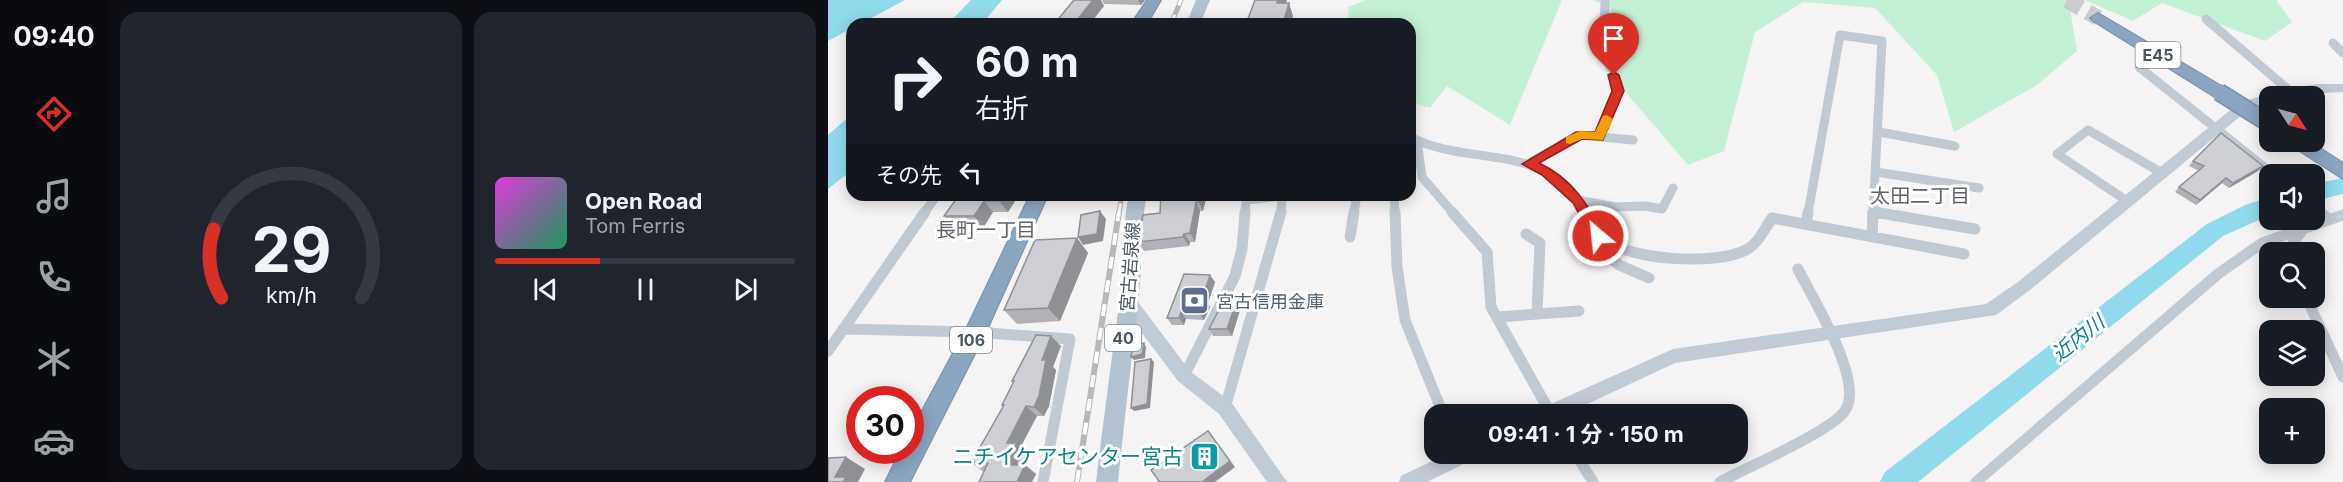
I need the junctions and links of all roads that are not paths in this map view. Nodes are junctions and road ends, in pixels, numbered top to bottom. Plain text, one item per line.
1 (1154, 0) edge
2 (1206, 1) edge
3 (1605, 2) dead end
4 (1143, 18) edge
5 (1196, 18) edge
6 (2098, 18) tunnel mouth
7 (2206, 19) dead end
8 (2333, 44) dead end
9 (2343, 53) edge
10 (2139, 67) dead end
11 (2283, 86) edge
12 (2343, 88) edge
13 (2325, 89) edge
14 (2259, 100) edge
15 (2259, 117) edge
16 (2216, 128) junction
17 (1879, 132) junction
18 (1599, 137) junction
19 (1416, 140) edge
20 (1633, 141) dead end
21 (1955, 146) dead end
22 (1416, 152) edge
23 (2313, 152) edge
24 (1529, 164) junction
25 (2261, 164) edge
26 (1876, 172) junction
27 (2162, 172) junction
28 (2343, 172) edge
29 (1673, 188) dead end
30 (1979, 188) dead end
31 (1578, 200) junction
32 (933, 201) edge
33 (1036, 201) edge
34 (1137, 201) edge
35 (1246, 201) edge
36 (1281, 201) edge
37 (1356, 201) edge
38 (1394, 201) edge
39 (2127, 201) junction
40 (1874, 213) junction
41 (2325, 213) edge
42 (2343, 215) edge
43 (1806, 224) junction
44 (1975, 229) dead end
45 (2298, 230) edge
46 (1526, 234) dead end
47 (1598, 236) junction
48 (1350, 237) dead end
49 (1872, 237) junction
50 (1964, 254) dead end
51 (1798, 269) dead end
52 (1649, 278) dead end
53 (1129, 303) junction
54 (2311, 308) edge
55 (1579, 311) dead end
56 (1537, 314) junction
57 (1498, 316) junction
58 (843, 329) junction
59 (975, 332) junction
60 (1832, 335) junction
61 (828, 351) edge
62 (1184, 376) junction
63 (2343, 377) edge
64 (1439, 404) edge
65 (1545, 404) edge
66 (1571, 404) edge
67 (1225, 408) junction
68 (1443, 464) edge
69 (1582, 464) edge
70 (1978, 481) edge
71 (897, 482) edge
72 (1043, 482) edge
73 (1107, 482) edge
74 (1278, 482) edge
75 (1408, 482) edge
76 (1593, 482) edge
77 (1720, 482) edge

1 - 4 highway
2 - 5 main road
3 - 18 street
6 - 15 highway, E45, bridge
7 - 11 street
8 - 9 street
10 - 16 street
12 - 13 street
14 - 16 street
16 - 25 street
16 - 27 street
17 - 21 street
17 - 26 street
17 - 43 street
18 - 20 street
18 - 24 street
19 - 24 street
22 - 57 street
23 - 28 highway
24 - 31 street
26 - 30 street
26 - 40 street
27 - 39 street
27 - 39 street
29 - 31 street
31 - 47 street
32 - 58 street
33 - 59 highway, 106
34 - 53 main road, 宮古岩泉線 / 40
35 - 62 street
36 - 67 street
37 - 48 street
38 - 64 street
39 - 60 street
40 - 44 street
40 - 49 street
41 - 42 street
43 - 47 street
43 - 49 street
45 - 70 street
46 - 56 street
47 - 52 street
49 - 50 street
51 - 60 street
53 - 62 street
53 - 73 main road, 宮古岩泉線 / 40
54 - 63 street
55 - 56 street
56 - 57 street
57 - 65 street
58 - 59 street
58 - 61 street
59 - 71 highway, 106
59 - 72 street
60 - 66 street
60 - 77 street
62 - 67 street
67 - 74 street
68 - 75 street
69 - 76 street

